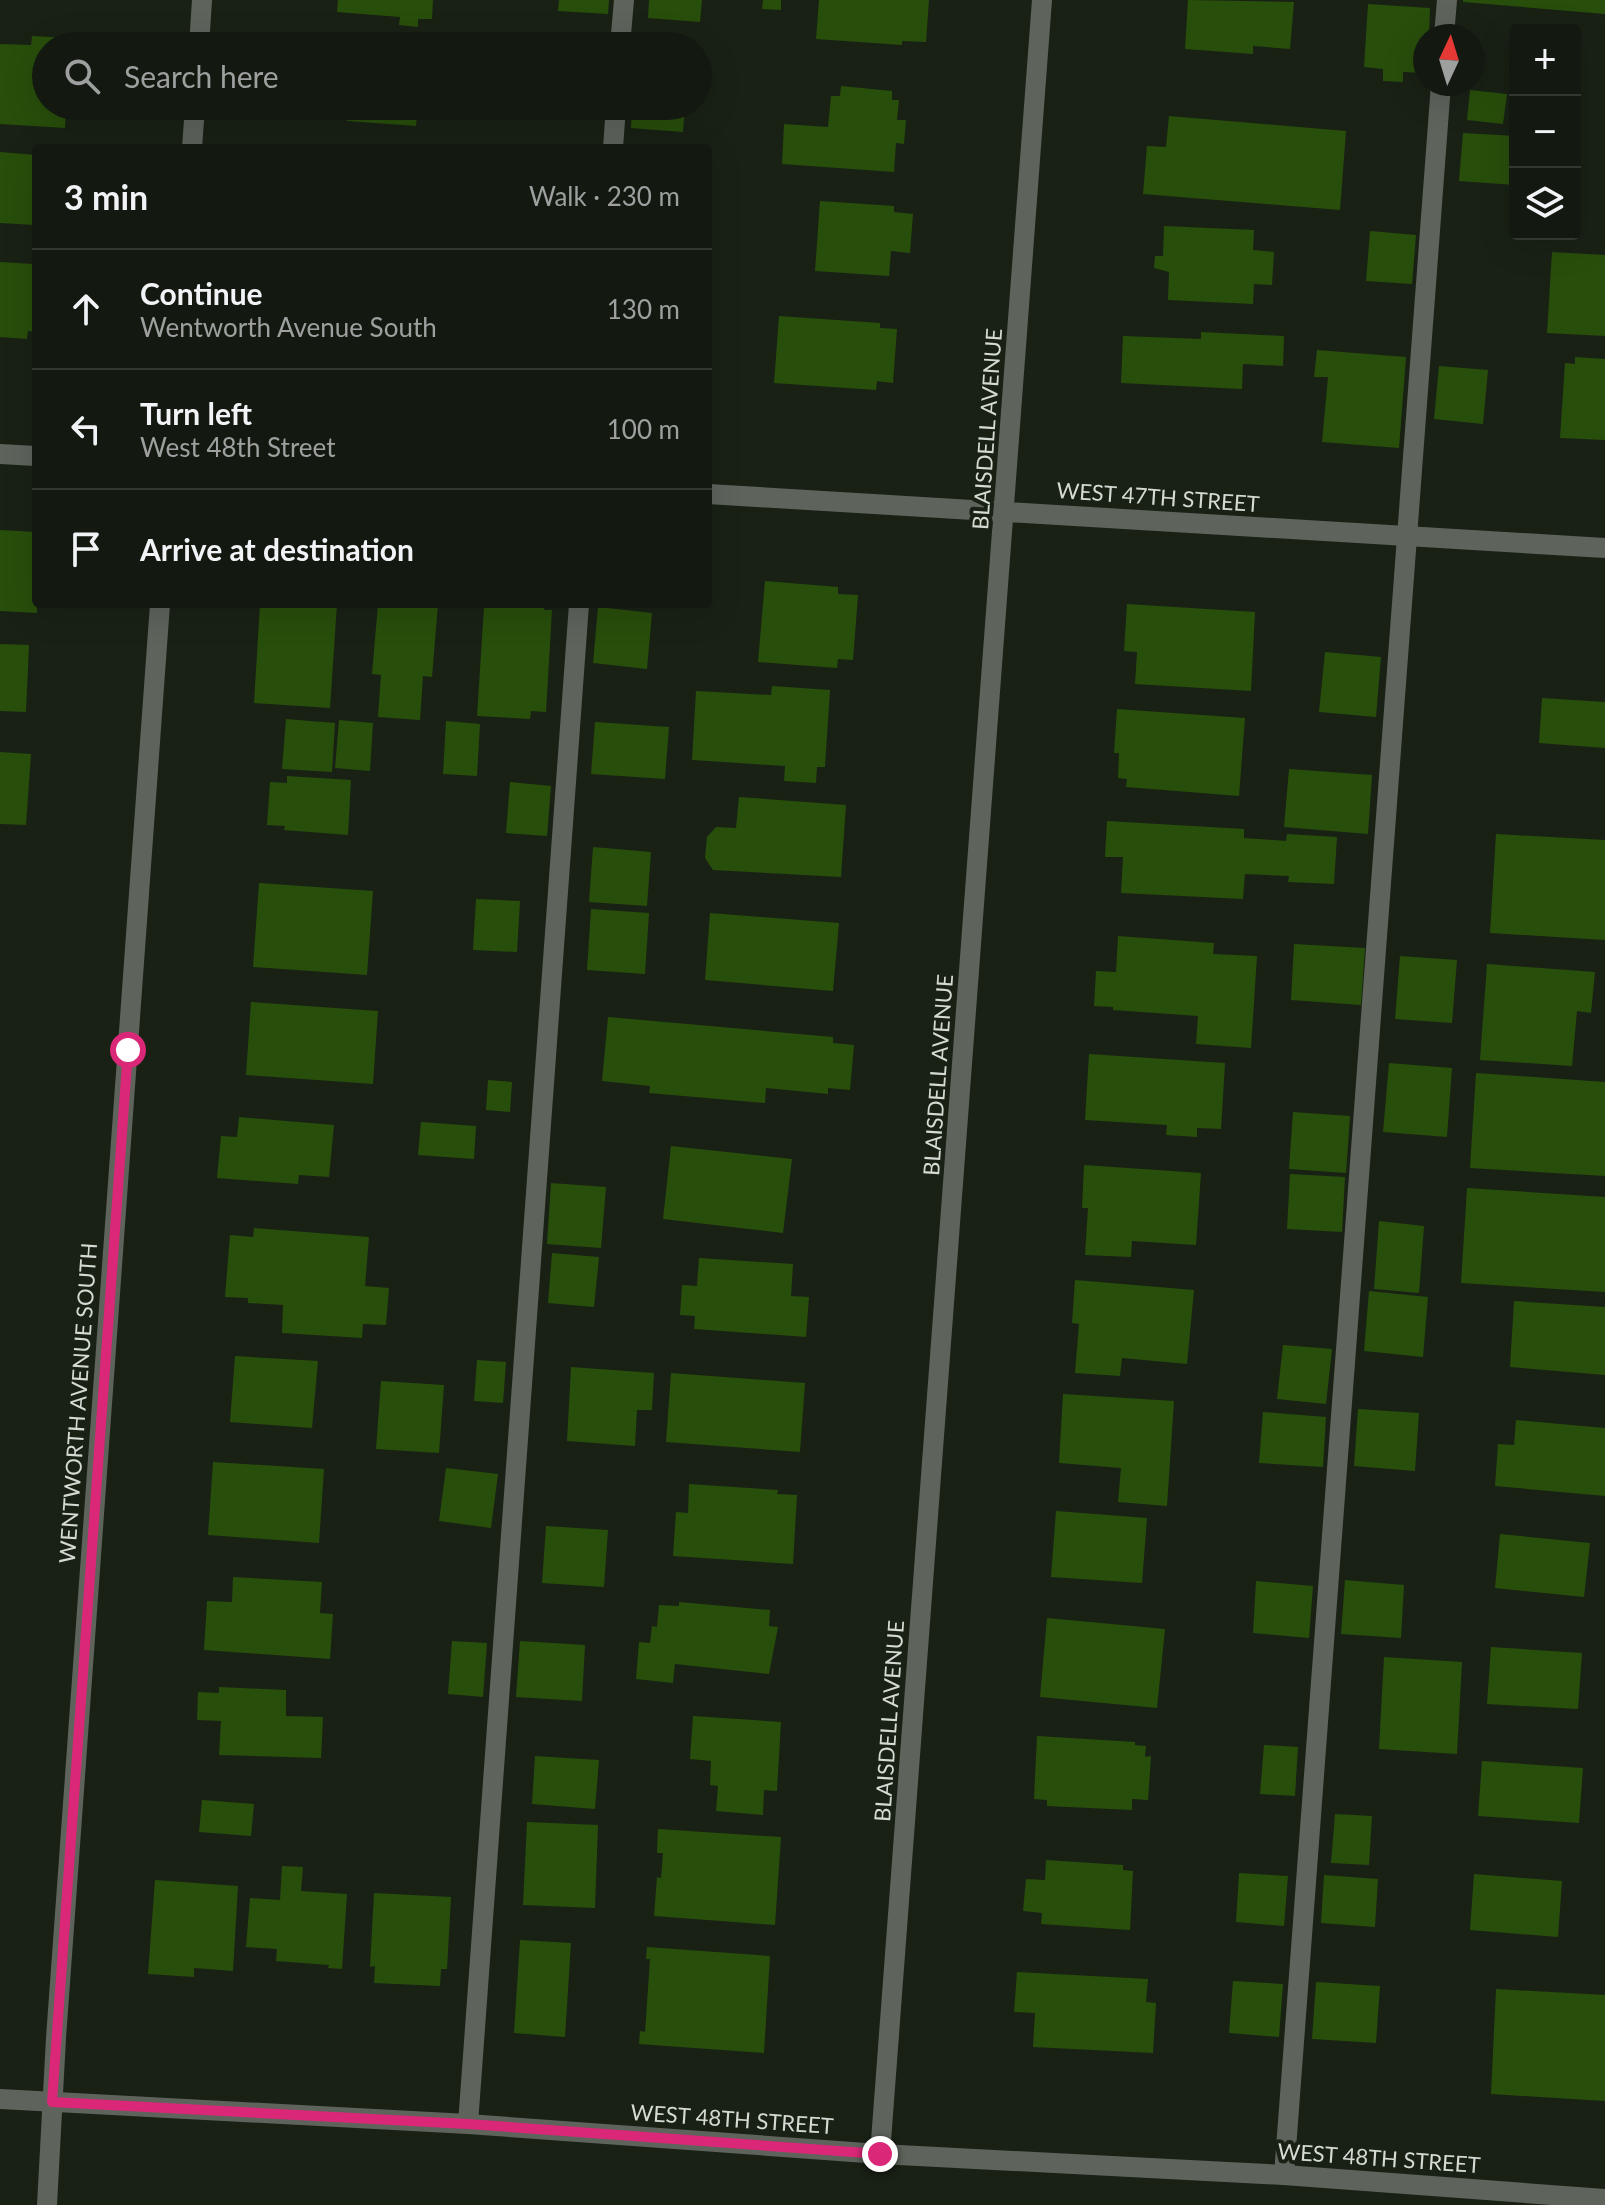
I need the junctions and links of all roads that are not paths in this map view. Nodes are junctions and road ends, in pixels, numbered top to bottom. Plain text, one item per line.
1 (202, 0) edge
2 (624, 0) edge
3 (1042, 0) edge
4 (1447, 0) edge
5 (1445, 24) edge
6 (200, 32) edge
7 (621, 32) edge
8 (1440, 96) edge
9 (194, 120) edge
10 (615, 120) edge
11 (192, 144) edge
12 (613, 144) edge
13 (0, 454) edge
14 (32, 456) edge
15 (712, 494) edge
16 (1005, 511) junction
17 (1407, 536) junction
18 (1605, 548) edge
19 (160, 608) edge
20 (579, 608) edge
21 (0, 2099) edge
22 (52, 2102) junction
23 (468, 2124) junction
24 (880, 2154) junction
25 (1284, 2175) junction
26 (1605, 2199) edge
27 (47, 2205) edge

1 - 6 street
2 - 7 street
3 - 16 street, BLAISDELL AVENUE
4 - 5 street
8 - 17 street
9 - 11 street
10 - 12 street
13 - 14 street
15 - 16 street, WEST 47TH STREET
16 - 17 street, WEST 47TH STREET
16 - 24 street, BLAISDELL AVENUE
17 - 18 street, WEST 47TH STREET
17 - 25 street
19 - 22 street, WENTWORTH AVENUE SOUTH
20 - 23 street
21 - 22 street, WEST 48TH STREET
22 - 23 street, WEST 48TH STREET
22 - 27 street, WENTWORTH AVENUE SOUTH
23 - 24 street, WEST 48TH STREET
24 - 25 street, WEST 48TH STREET
25 - 26 street, WEST 48TH STREET

